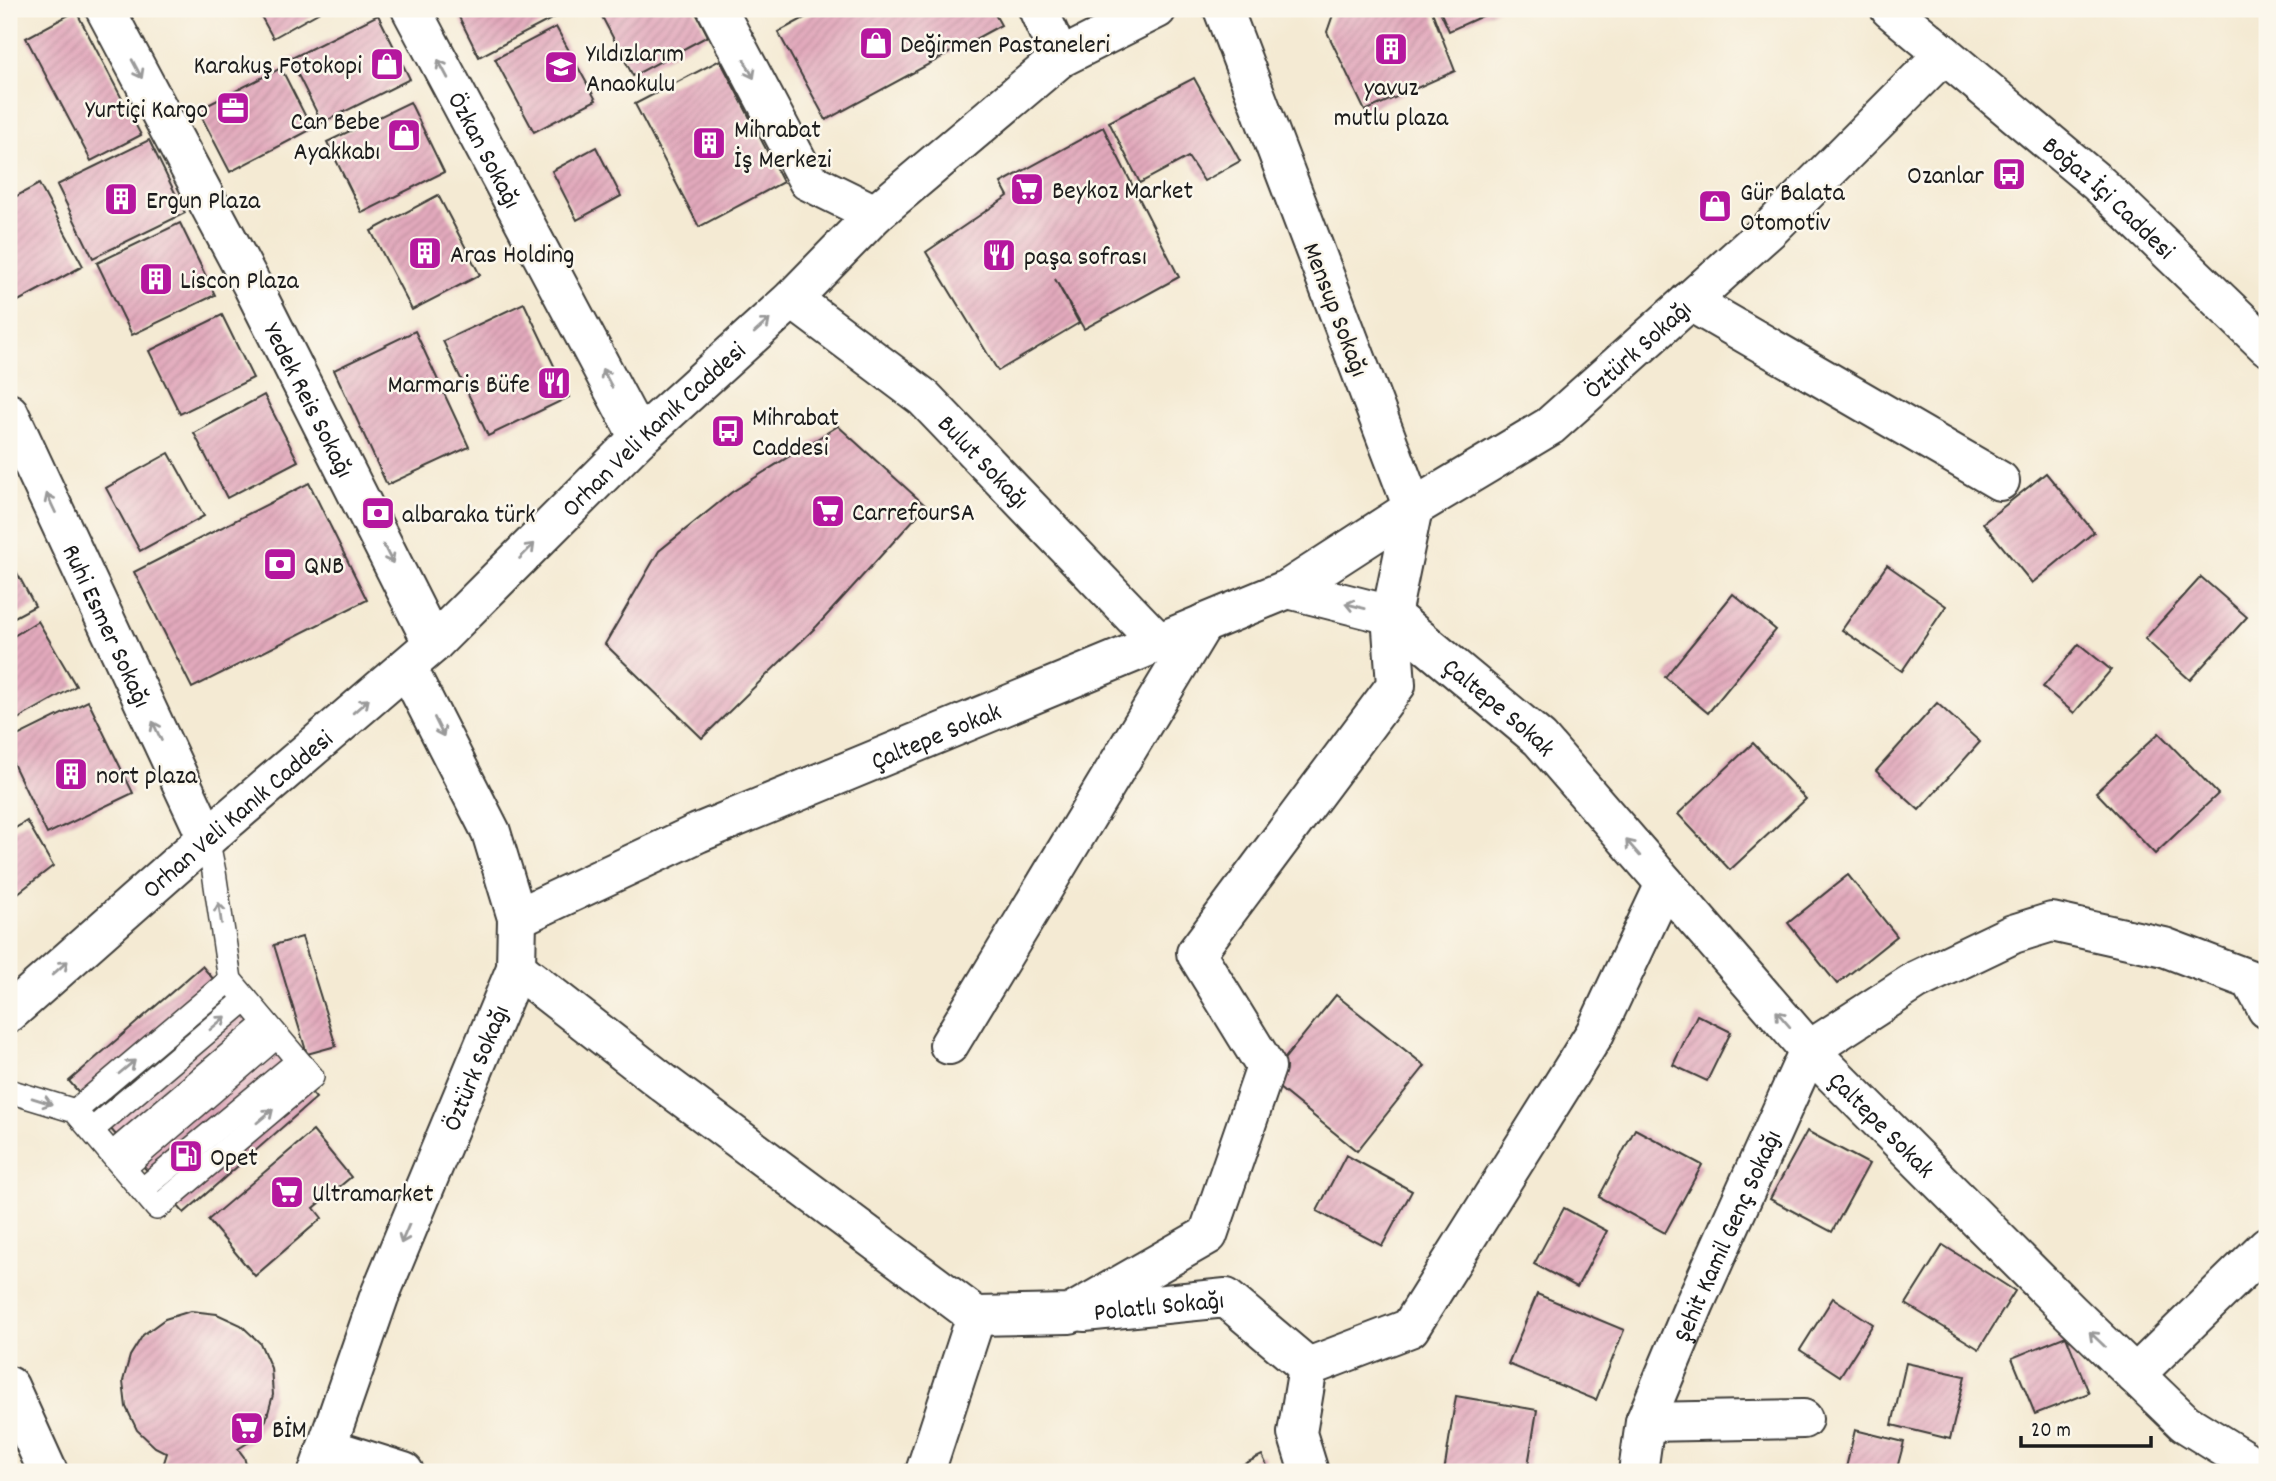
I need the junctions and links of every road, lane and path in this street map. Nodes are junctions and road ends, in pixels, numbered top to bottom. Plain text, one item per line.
1 (105, 9) edge
2 (411, 9) edge
3 (717, 9) edge
4 (1038, 9) edge
5 (1157, 9) edge
6 (1223, 9) edge
7 (1890, 9) edge
8 (1914, 9) edge
9 (1944, 54) junction
10 (1060, 58) junction
11 (875, 214) junction
12 (792, 299) junction
13 (1689, 301) junction
14 (2267, 345) edge
15 (9, 413) edge
16 (639, 438) junction
17 (2000, 481) dead end
18 (1413, 508) junction
19 (1288, 589) junction
20 (1391, 615) junction
21 (1203, 624) junction
22 (1158, 642) junction
23 (420, 655) junction
24 (207, 838) junction
25 (1665, 884) junction
26 (517, 918) junction
27 (516, 968) junction
28 (230, 980) junction
29 (246, 999) junction
30 (2267, 1009) edge
31 (9, 1013) edge
32 (272, 1030) junction
33 (949, 1045) dead end
34 (1809, 1050) junction
35 (9, 1091) edge
36 (75, 1111) junction
37 (92, 1130) junction
38 (118, 1161) junction
39 (2267, 1246) edge
40 (1070, 1314) junction
41 (976, 1316) junction
42 (1308, 1367) junction
43 (2134, 1375) junction
44 (9, 1386) edge
45 (1803, 1419) dead end
46 (1646, 1422) junction
47 (323, 1460) edge
48 (48, 1472) edge
49 (404, 1472) edge
50 (925, 1472) edge
51 (1309, 1472) edge
52 (1638, 1472) edge
53 (2264, 1472) edge

1 -> 23 street, Yedek Reis Sokağı
16 -> 2 street, Özkan Sokağı
3 -> 11 street
4 - 10 street
5 - 10 street, Orhan Veli Kanık Caddesi
6 - 18 street, Mensup Sokağı
7 - 9 street, Boğaz İçi Caddesi
8 - 9 street
9 - 13 street, Öztürk Sokağı
9 - 14 street, Boğaz İçi Caddesi
10 - 11 street, Orhan Veli Kanık Caddesi
11 - 12 street, Orhan Veli Kanık Caddesi
16 -> 12 street, Orhan Veli Kanık Caddesi
12 - 22 street, Bulut Sokağı
13 - 17 street
13 - 18 street, Öztürk Sokağı
24 -> 15 street, Ruhi Esmer Sokağı
23 -> 16 street, Orhan Veli Kanık Caddesi
18 - 19 street, Öztürk Sokağı
18 - 20 street
20 -> 19 street, Çaltepe Sokak
19 - 21 street, Çaltepe Sokak
25 -> 20 street, Çaltepe Sokak
20 - 40 street
21 - 22 street, Çaltepe Sokak
21 - 33 street
22 - 26 street, Çaltepe Sokak
24 -> 23 street, Orhan Veli Kanık Caddesi
23 -> 26 street, Öztürk Sokağı
28 -> 24 lane
31 -> 24 street, Orhan Veli Kanık Caddesi
34 -> 25 street, Çaltepe Sokak
25 - 42 street
26 - 27 street, Öztürk Sokağı
27 - 41 street
27 -> 47 street, Öztürk Sokağı
28 - 29 lane
36 -> 28 lane
29 - 32 lane
37 -> 29 lane
30 - 34 street
32 - 38 lane
38 -> 32 lane
43 -> 34 street, Çaltepe Sokak
34 - 46 street, Şehit Kamil Genç Sokağı
35 -> 36 lane
36 - 37 lane
37 - 38 lane
39 - 43 street
40 - 41 street, Polatlı Sokağı
40 - 42 street, Polatlı Sokağı
41 - 50 street
42 - 51 street
43 - 53 street, Çaltepe Sokak
44 - 48 street
45 - 46 street
46 - 52 street, Şehit Kamil Genç Sokağı
47 - 49 street

